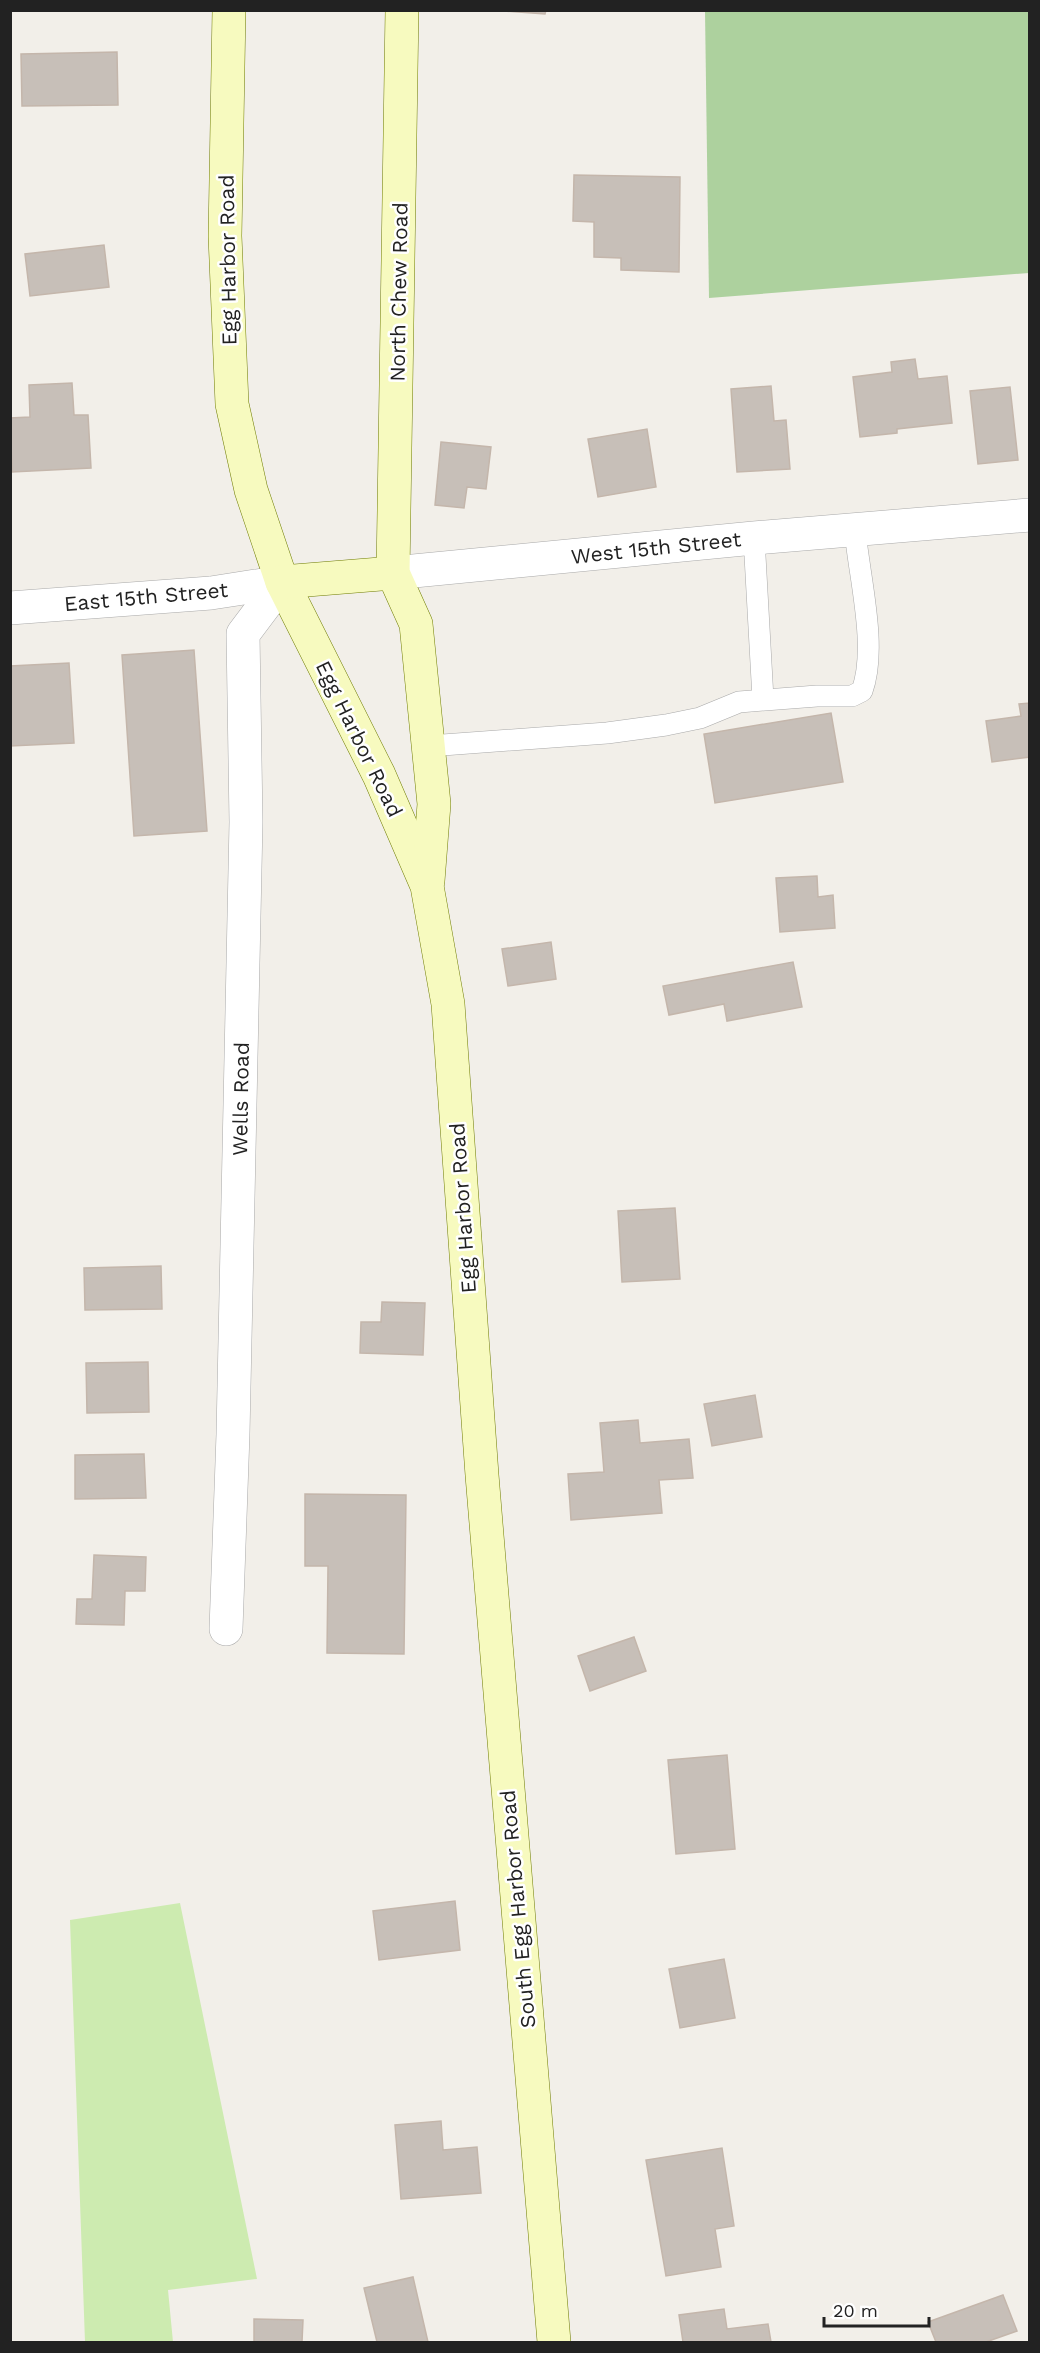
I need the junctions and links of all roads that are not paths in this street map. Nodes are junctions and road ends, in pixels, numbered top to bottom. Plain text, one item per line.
1 (229, 10) edge
2 (402, 10) edge
3 (1029, 515) edge
4 (855, 530) junction
5 (754, 538) junction
6 (393, 573) junction
7 (282, 582) junction
8 (10, 608) edge
9 (763, 699) junction
10 (429, 746) junction
11 (427, 886) junction
12 (482, 1475) joint
13 (226, 1629) dead end
14 (554, 2343) edge

1 - 7 main road, Egg Harbor Road
2 - 6 main road, North Chew Road
3 - 4 street, West 15th Street
4 - 5 street, West 15th Street
4 - 9 lane
5 - 6 street, West 15th Street
5 - 9 lane
6 - 7 main road, West 15th Street
6 - 10 main road
7 - 8 street, East 15th Street
7 - 11 main road, Egg Harbor Road
7 - 13 street, Wells Road
9 - 10 lane
10 - 11 main road
11 - 12 main road, Egg Harbor Road
12 - 14 main road, South Egg Harbor Road

